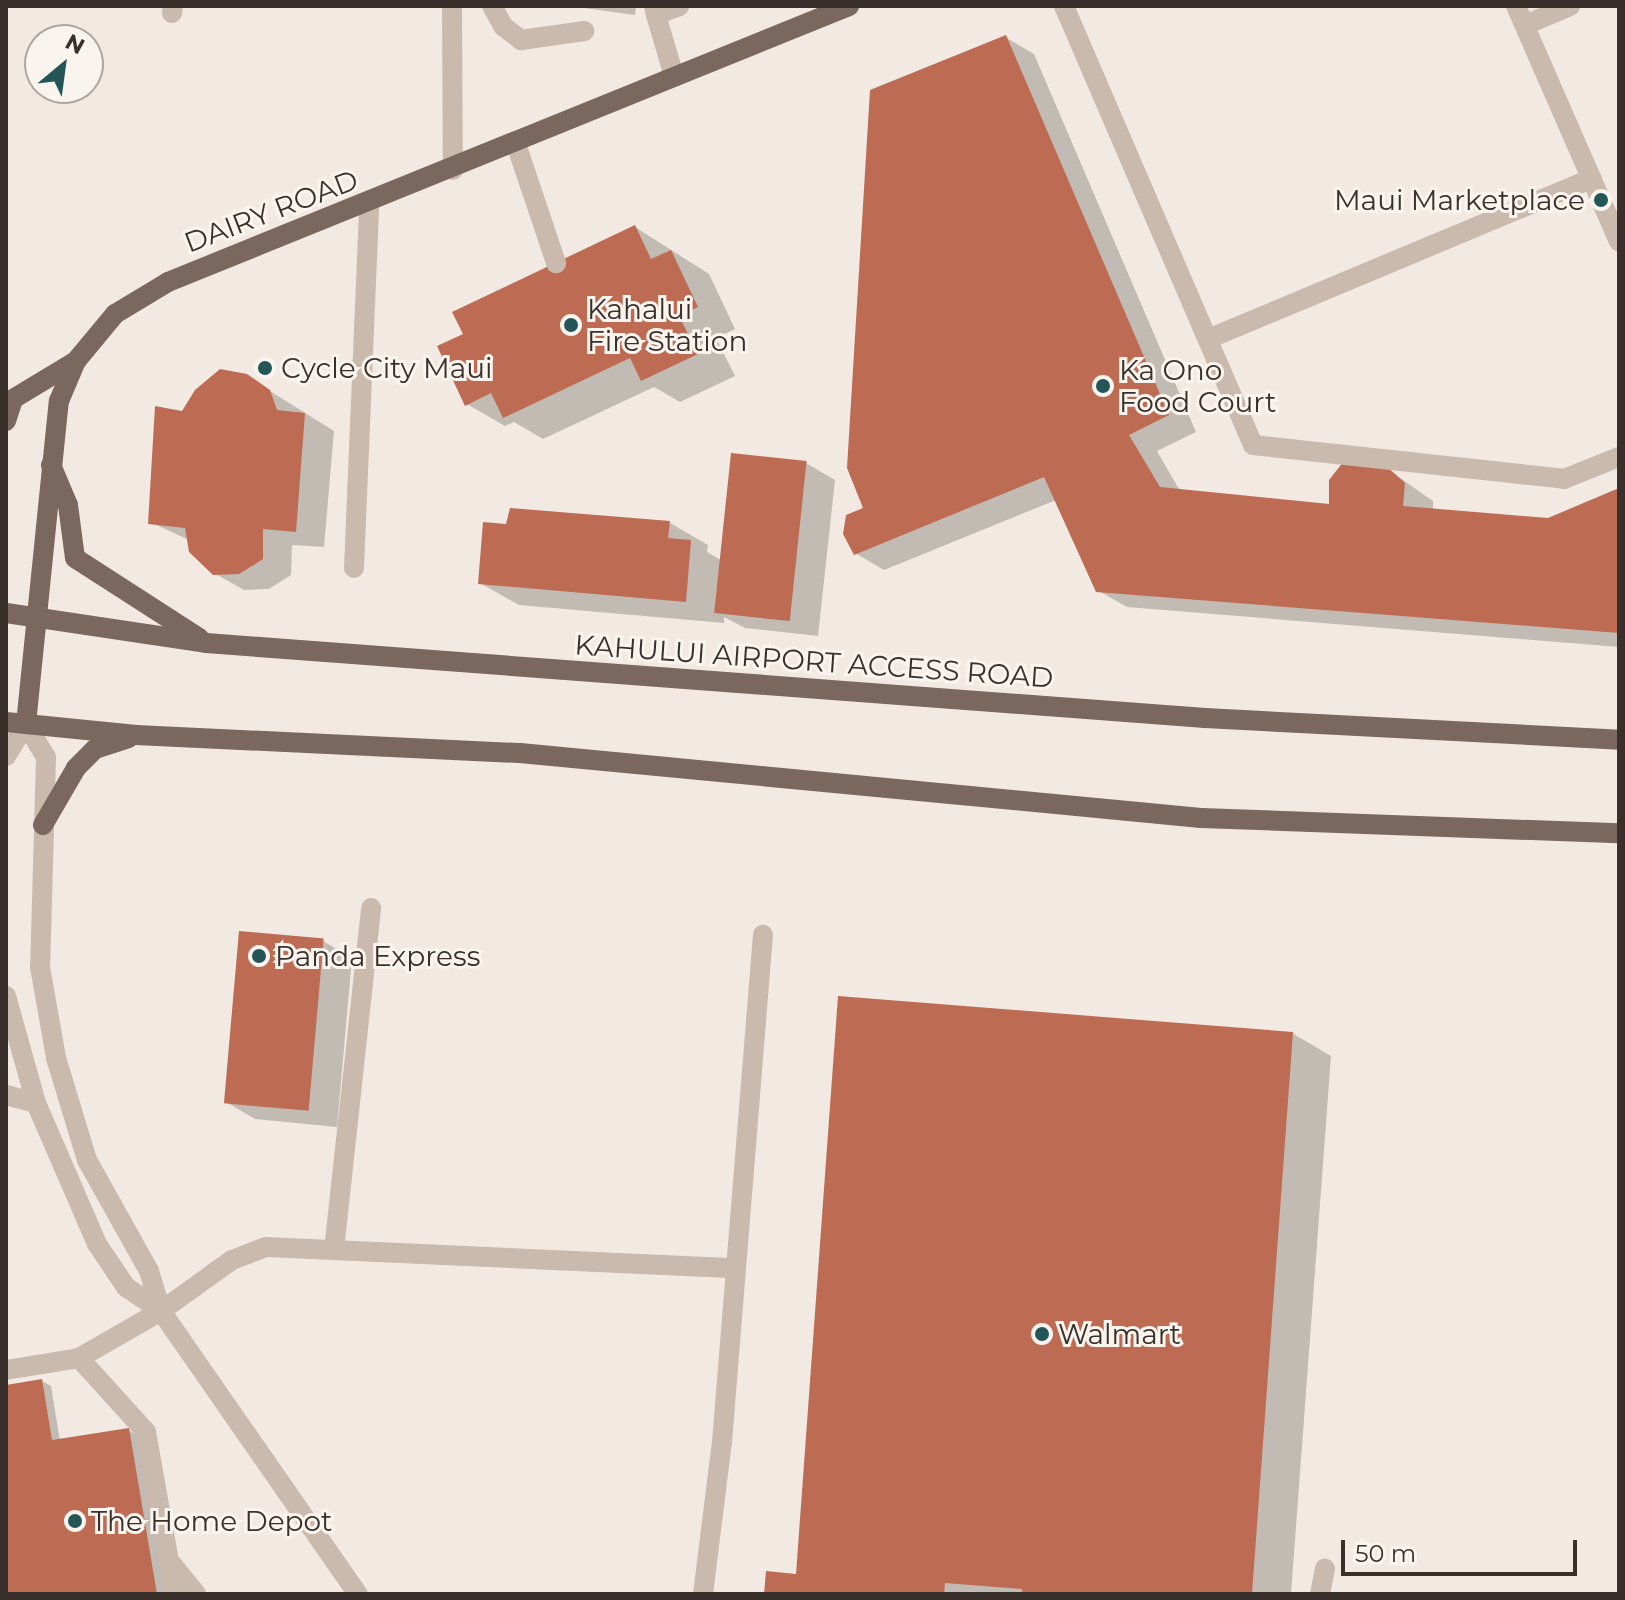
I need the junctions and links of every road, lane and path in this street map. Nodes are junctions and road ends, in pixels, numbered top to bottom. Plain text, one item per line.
1 (452, 6) edge
2 (492, 6) edge
3 (679, 6) edge
4 (849, 6) edge
5 (1064, 6) edge
6 (1570, 6) edge
7 (655, 11) edge
8 (1520, 15) edge
9 (584, 31) dead end
10 (674, 76) junction
11 (515, 141) junction
12 (453, 170) junction
13 (1592, 178) junction
14 (369, 203) junction
15 (1619, 242) edge
16 (556, 263) dead end
17 (1208, 339) junction
18 (76, 361) junction
19 (6, 421) edge
20 (1619, 457) edge
21 (49, 461) junction
22 (354, 568) dead end
23 (6, 613) edge
24 (36, 616) junction
25 (206, 643) junction
26 (16, 723) edge
27 (136, 735) junction
28 (1619, 740) edge
29 (6, 756) edge
30 (43, 825) junction
31 (1619, 833) edge
32 (371, 908) dead end
33 (763, 935) dead end
34 (7, 1007) edge
35 (6, 1095) edge
36 (36, 1103) junction
37 (334, 1250) junction
38 (735, 1268) junction
39 (161, 1311) junction
40 (79, 1358) junction
41 (6, 1370) edge
42 (169, 1560) junction
43 (1325, 1568) dead end
44 (175, 1594) edge
45 (196, 1594) edge
46 (358, 1594) edge
47 (703, 1594) edge
48 (1320, 1594) edge

1 - 12 street
2 - 9 street
3 - 7 street
4 - 10 main road, DAIRY ROAD
5 - 17 street
6 - 8 street
7 - 10 street
8 - 13 street
10 - 11 main road, DAIRY ROAD
11 - 12 main road, DAIRY ROAD
11 - 16 street
12 - 14 main road, DAIRY ROAD
13 - 15 street
13 - 17 street
14 - 18 main road, DAIRY ROAD
14 - 22 street
17 - 20 street
18 - 19 main road
18 - 21 main road, DAIRY ROAD
21 - 24 main road, DAIRY ROAD
21 - 25 main road
23 - 24 main road, KAHULUI AIRPORT ACCESS ROAD
24 - 25 main road, KAHULUI AIRPORT ACCESS ROAD
24 - 26 main road, DAIRY ROAD
25 - 28 main road, KAHULUI AIRPORT ACCESS ROAD
26 - 27 main road
26 - 29 street
26 - 30 street
27 - 30 main road
27 - 31 main road
30 - 39 street
32 - 37 street
33 - 38 street
34 - 36 street
35 - 36 street
36 - 39 street
37 - 38 street
37 - 39 street
38 - 47 street
39 - 40 street
39 - 46 street
40 - 41 street
40 - 42 street
42 - 44 street
42 - 45 street
43 - 48 street

